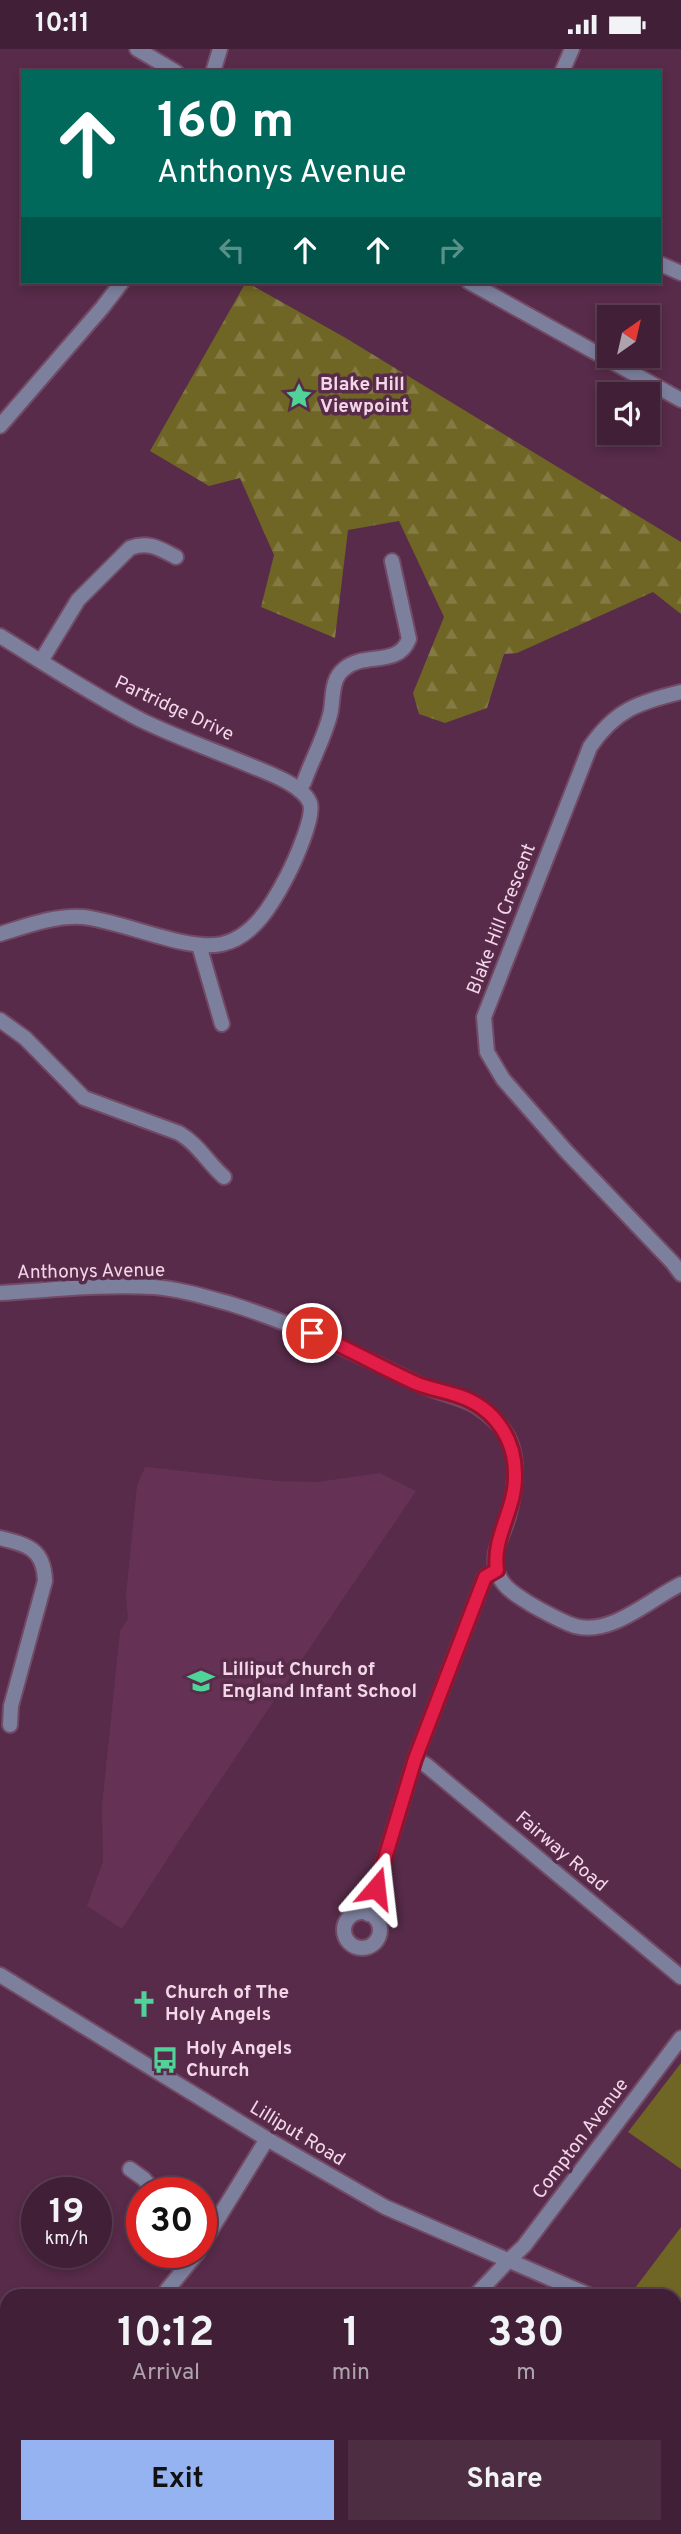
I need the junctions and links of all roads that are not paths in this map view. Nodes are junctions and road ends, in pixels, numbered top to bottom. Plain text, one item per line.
1 (137, 49) edge
2 (220, 49) edge
3 (572, 49) edge
4 (173, 70) edge
5 (214, 70) edge
6 (563, 70) edge
7 (661, 264) edge
8 (681, 273) edge
9 (120, 284) edge
10 (473, 284) edge
11 (681, 400) edge
12 (0, 426) edge
13 (176, 557) dead end
14 (392, 561) dead end
15 (0, 636) edge
16 (41, 661) junction
17 (681, 692) edge
18 (299, 790) junction
19 (0, 934) edge
20 (200, 945) junction
21 (0, 1020) edge
22 (222, 1024) dead end
23 (224, 1177) dead end
24 (681, 1274) edge
25 (0, 1293) edge
26 (0, 1538) edge
27 (497, 1570) junction
28 (681, 1584) edge
29 (10, 1725) dead end
30 (415, 1759) junction
31 (368, 1914) dead end
32 (0, 1975) edge
33 (681, 1977) edge
34 (681, 2038) edge
35 (267, 2139) junction
36 (130, 2169) dead end
37 (141, 2177) edge
38 (217, 2219) edge
39 (508, 2261) junction
40 (184, 2268) edge
41 (168, 2289) edge
42 (482, 2289) edge
43 (574, 2289) edge

1 - 4 street
2 - 5 street
3 - 6 street
7 - 8 street
9 - 12 street
10 - 11 street
13 - 16 street
14 - 18 street
15 - 16 street, Partridge Drive
16 - 18 street, Partridge Drive
17 - 24 street, Blake Hill Crescent
18 - 20 street
19 - 20 street
20 - 22 street
21 - 23 street
25 - 27 street, Anthonys Avenue
26 - 29 street
27 - 28 street
27 - 30 street
30 - 31 street
30 - 33 street, Fairway Road
32 - 35 street, Lilliput Road
34 - 39 street, Compton Avenue
35 - 38 street
35 - 39 street, Lilliput Road
36 - 37 street
39 - 42 street, Compton Avenue
39 - 43 street, Lilliput Road
40 - 41 street

